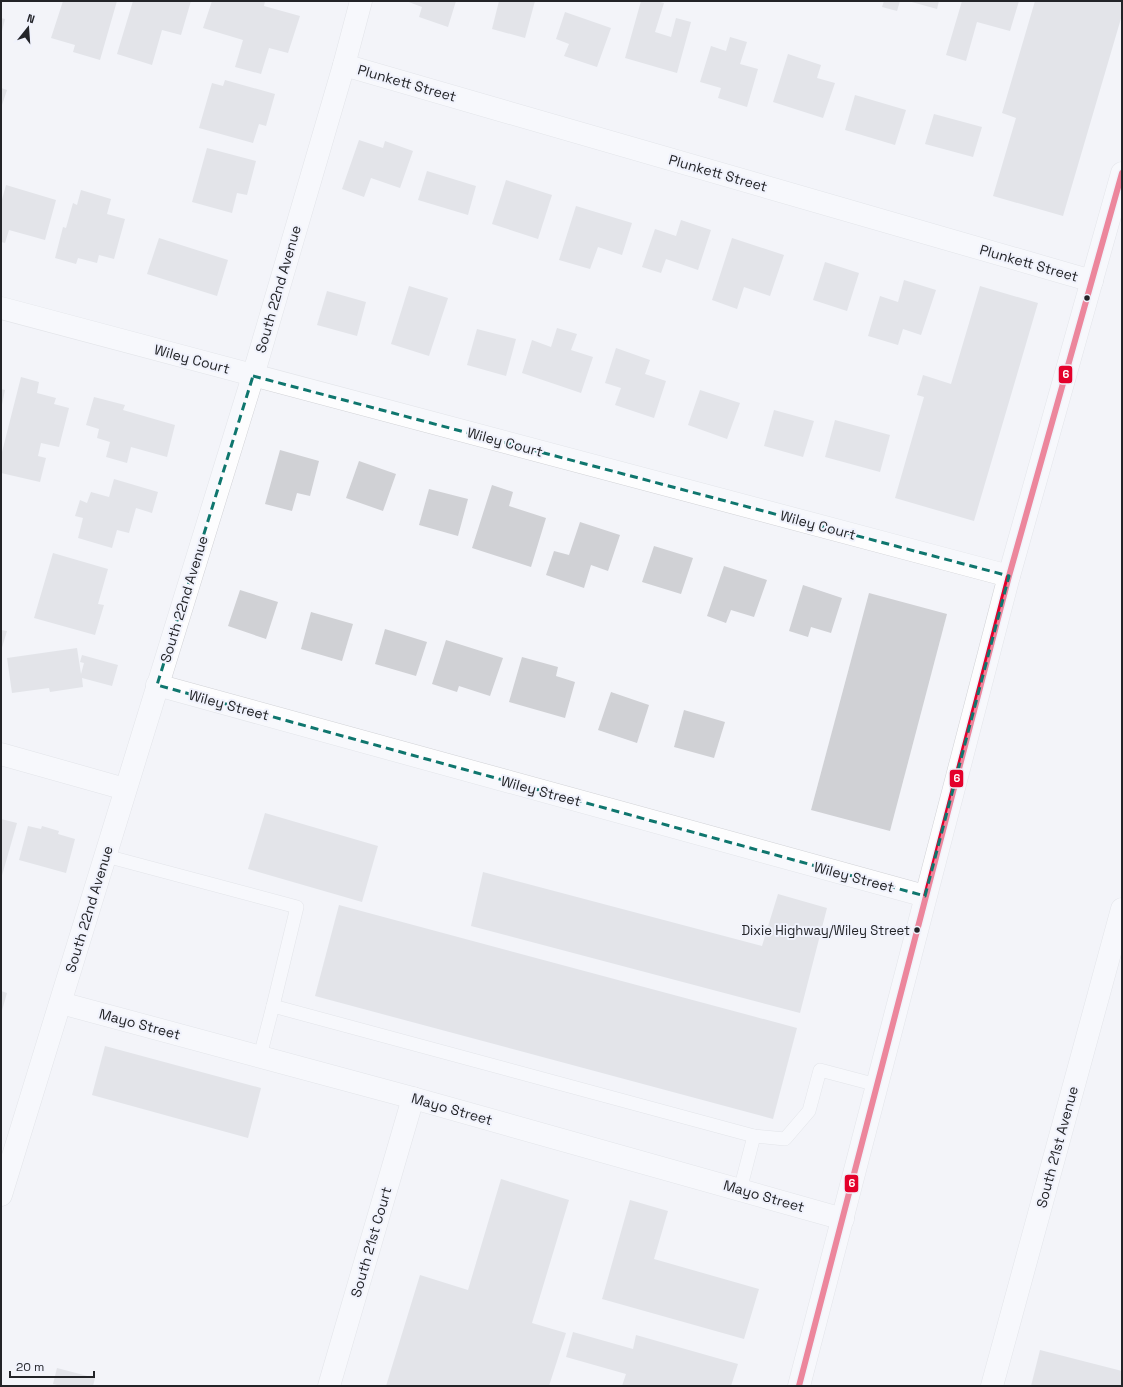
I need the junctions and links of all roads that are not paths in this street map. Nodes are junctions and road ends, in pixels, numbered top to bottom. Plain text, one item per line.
1 (361, 1) edge
2 (344, 65) junction
3 (1122, 172) edge
4 (1092, 281) junction
5 (1, 308) edge
6 (253, 376) junction
7 (1009, 576) junction
8 (157, 685) junction
9 (1, 754) edge
10 (125, 789) junction
11 (106, 856) junction
12 (925, 896) junction
13 (1122, 909) edge
14 (61, 1003) junction
15 (273, 1006) junction
16 (260, 1056) junction
17 (877, 1085) junction
18 (413, 1098) junction
19 (754, 1136) junction
20 (740, 1190) junction
21 (1, 1195) edge
22 (843, 1218) junction
23 (329, 1386) edge
24 (799, 1386) edge
25 (992, 1386) edge

1 - 2 street, South 22nd Avenue
2 - 4 street, Plunkett Street
2 - 6 street, South 22nd Avenue
3 - 4 street
4 - 7 street
5 - 6 street, Wiley Court
6 - 7 street, Wiley Court
6 - 8 street, South 22nd Avenue
7 - 12 street
8 - 10 street, South 22nd Avenue
8 - 12 street, Wiley Street
9 - 10 street
10 - 11 street, South 22nd Avenue
11 - 14 street, South 22nd Avenue
11 - 15 lane
12 - 17 street
13 - 25 street, South 21st Avenue
14 - 16 street, Mayo Street
14 - 21 street, South 22nd Avenue
15 - 16 lane
15 - 19 lane
16 - 18 street, Mayo Street
17 - 19 lane
17 - 22 street
18 - 20 street, Mayo Street
18 - 23 street, South 21st Court
19 - 20 lane
20 - 22 street, Mayo Street
22 - 24 street

